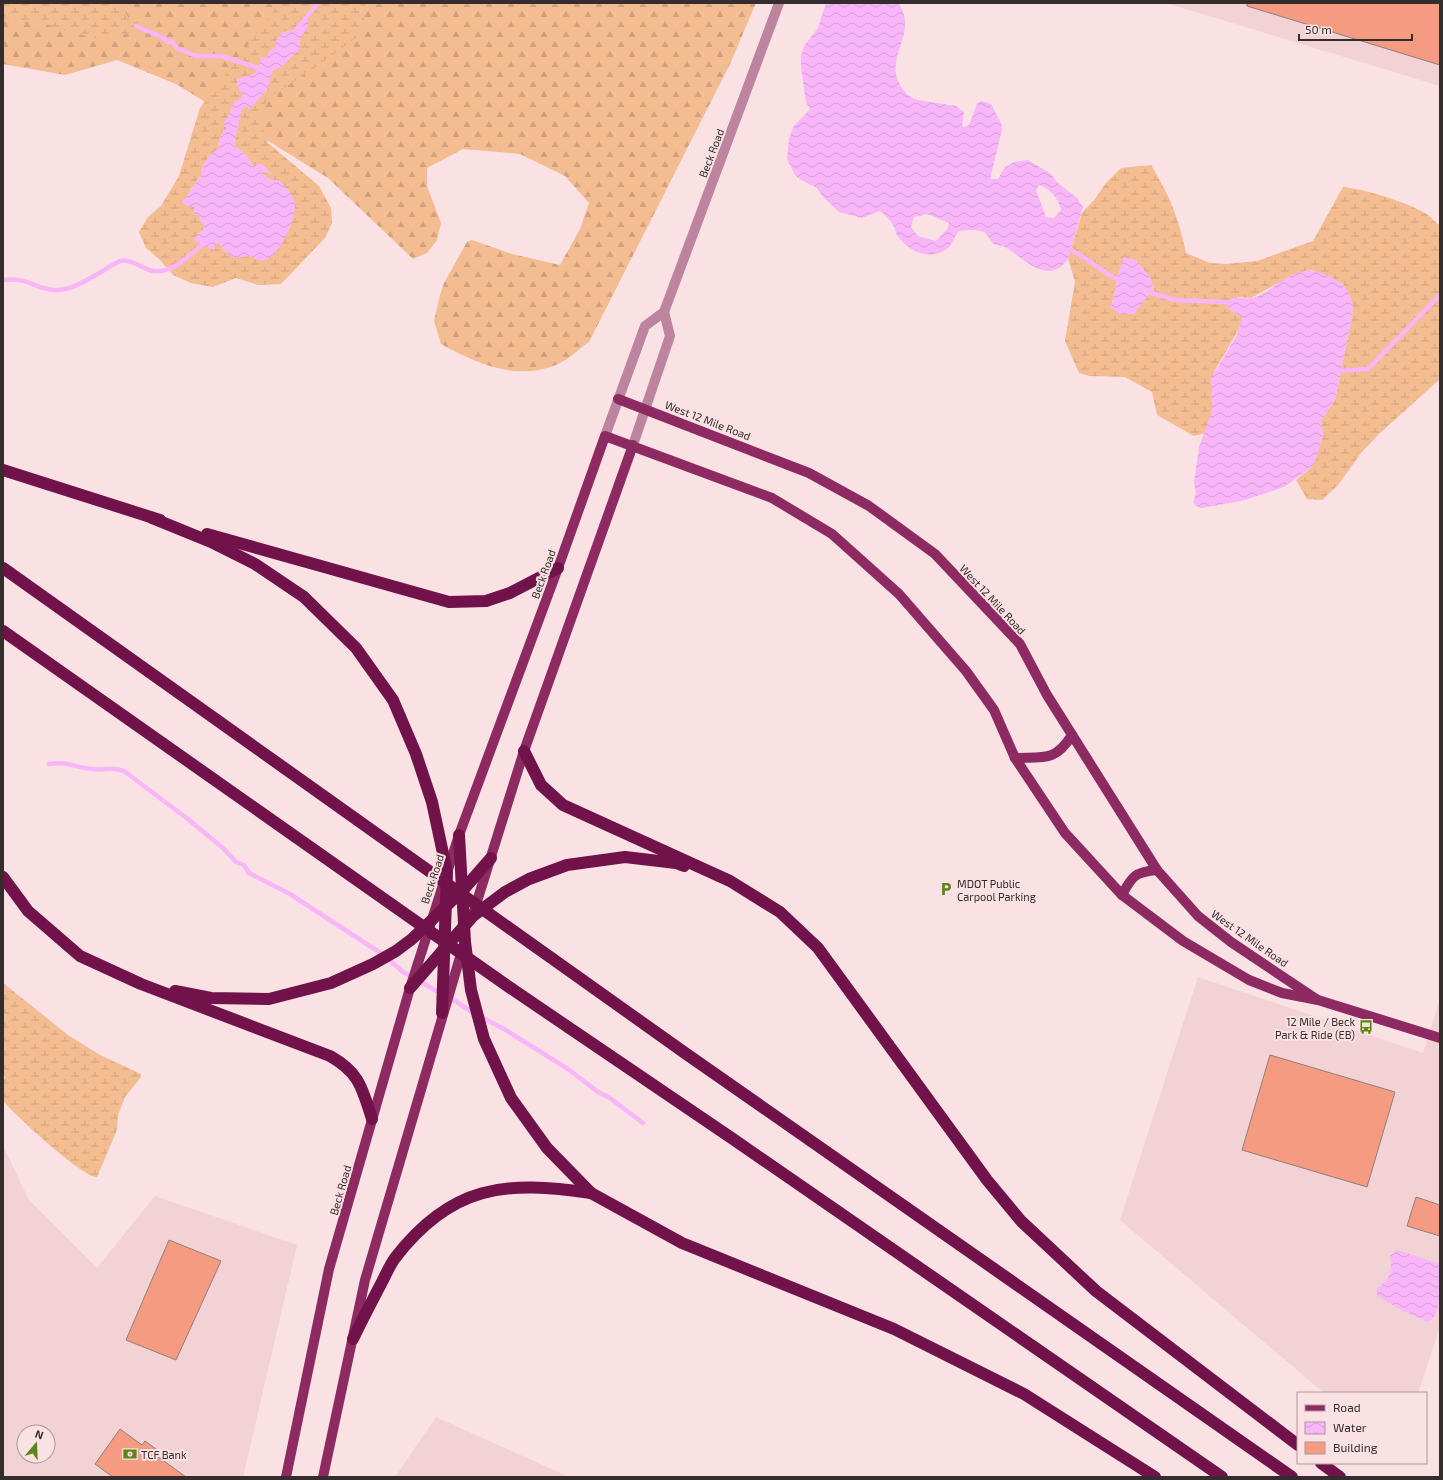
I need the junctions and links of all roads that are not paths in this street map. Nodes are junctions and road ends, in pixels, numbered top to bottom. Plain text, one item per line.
1 (779, 3) edge
2 (664, 312) junction
3 (618, 399) junction
4 (646, 409) junction
5 (605, 436) junction
6 (633, 445) junction
7 (3, 470) edge
8 (152, 518) junction
9 (3, 568) edge
10 (558, 568) junction
11 (3, 631) edge
12 (1072, 735) junction
13 (524, 751) junction
14 (1015, 758) junction
15 (459, 835) junction
16 (491, 858) junction
17 (1157, 870) junction
18 (447, 872) junction
19 (3, 877) edge
20 (730, 881) junction
21 (463, 890) junction
22 (1122, 895) junction
23 (446, 906) junction
24 (473, 916) junction
25 (431, 921) junction
26 (464, 926) junction
27 (464, 942) junction
28 (445, 947) junction
29 (141, 984) junction
30 (410, 988) junction
31 (1318, 1000) junction
32 (442, 1013) junction
33 (1440, 1038) edge
34 (372, 1119) junction
35 (591, 1193) junction
36 (353, 1339) junction
37 (1297, 1444) edge
38 (1323, 1464) edge
39 (286, 1477) edge
40 (323, 1477) edge
41 (1155, 1477) edge
42 (1222, 1477) edge
43 (1292, 1477) edge
44 (1340, 1477) edge

1 - 2 street, Beck Road
2 - 3 street, Beck Road
2 - 4 street
3 - 4 main road, West 12 Mile Road
3 - 5 street, Beck Road
4 - 6 street
4 - 12 main road, West 12 Mile Road
5 - 6 main road, West 12 Mile Road
5 - 10 main road, Beck Road
6 - 13 main road
6 - 14 main road, West 12 Mile Road
7 - 8 highway
8 - 10 highway
8 - 18 highway
9 - 43 highway
10 - 15 main road, Beck Road
11 - 42 highway
12 - 14 main road
12 - 17 main road, West 12 Mile Road
13 - 16 main road
13 - 20 highway
14 - 22 main road, West 12 Mile Road
15 - 18 main road, Beck Road
15 - 21 highway
16 - 21 highway
16 - 24 main road
17 - 22 main road
17 - 31 main road, West 12 Mile Road
18 - 23 highway
18 - 25 main road, Beck Road
19 - 29 highway
20 - 24 highway
20 - 37 highway
21 - 23 highway
21 - 26 highway
22 - 31 main road, West 12 Mile Road
23 - 25 highway
23 - 28 highway
24 - 26 highway
24 - 27 main road
25 - 29 highway
25 - 30 main road, Beck Road
26 - 27 highway
26 - 28 highway
27 - 32 main road
27 - 35 highway
28 - 30 highway
28 - 32 highway
29 - 34 highway
30 - 34 main road, Beck Road
31 - 33 main road, West 12 Mile Road
32 - 36 main road
34 - 39 main road, Beck Road
35 - 36 highway
35 - 41 highway
36 - 40 main road
38 - 44 highway

